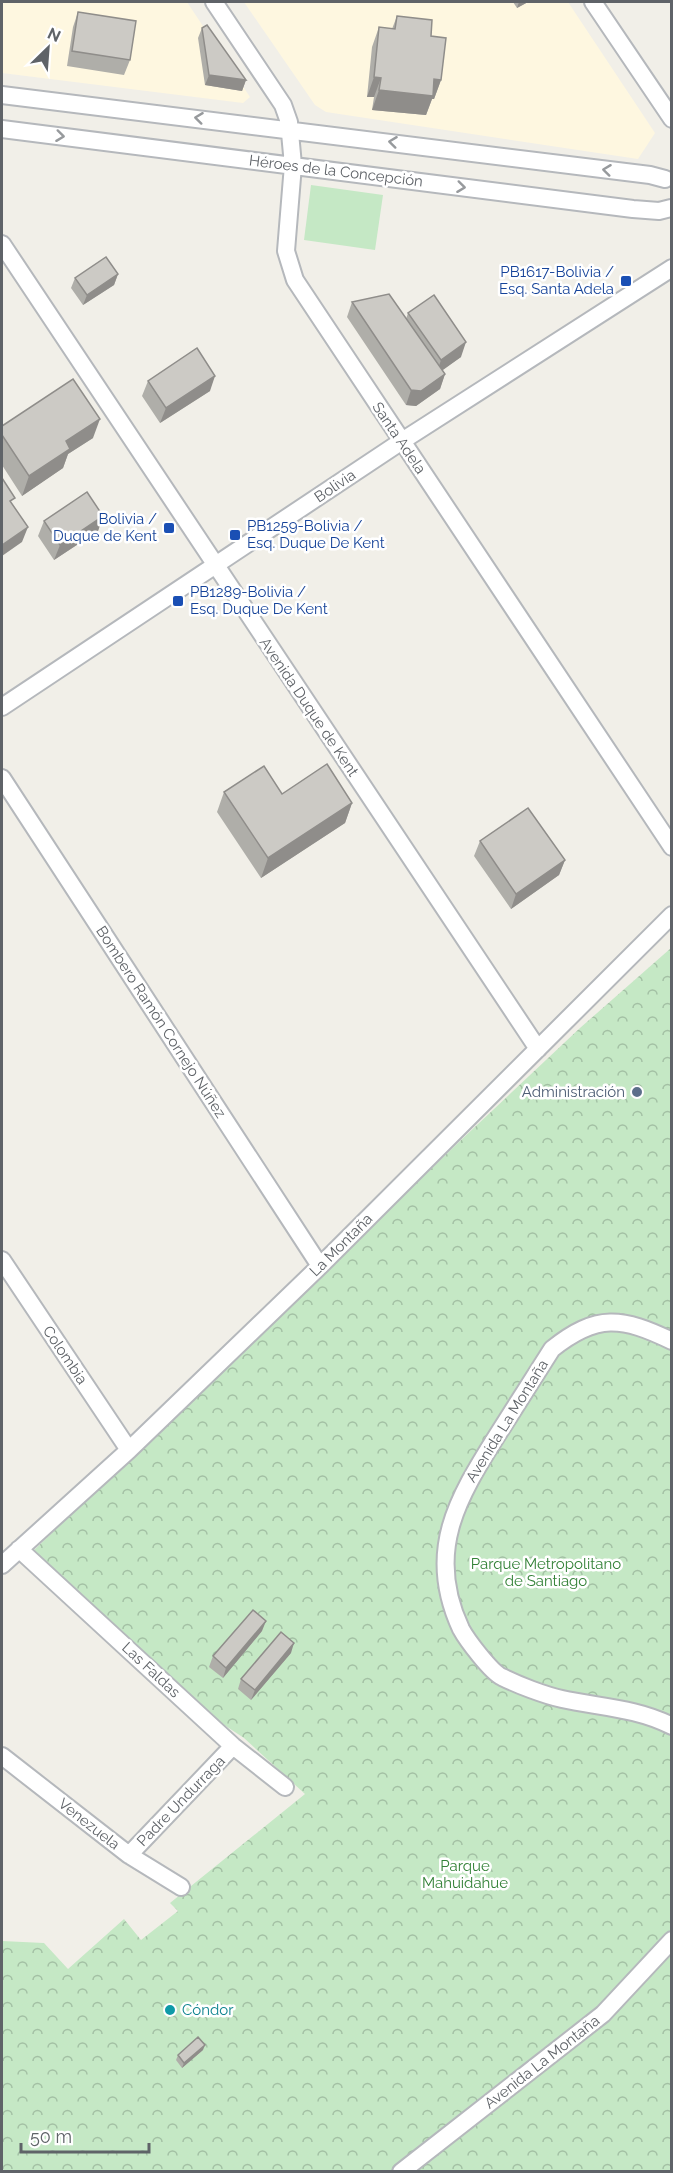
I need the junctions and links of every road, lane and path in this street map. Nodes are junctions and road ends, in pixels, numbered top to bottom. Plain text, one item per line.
1 (214, 2) edge
2 (593, 2) edge
3 (2, 94) edge
4 (672, 119) edge
5 (2, 129) edge
6 (289, 129) junction
7 (292, 165) junction
8 (668, 175) edge
9 (671, 208) edge
10 (2, 244) edge
11 (672, 268) edge
12 (402, 441) junction
13 (215, 565) junction
14 (2, 706) edge
15 (2, 778) edge
16 (672, 847) edge
17 (672, 915) edge
18 (538, 1049) junction
19 (2, 1260) edge
20 (320, 1266) junction
21 (672, 1341) edge
22 (129, 1450) junction
23 (19, 1549) junction
24 (2, 1565) edge
25 (672, 1726) edge
26 (233, 1746) junction
27 (2, 1756) edge
28 (285, 1786) dead end
29 (129, 1855) junction
30 (181, 1887) dead end
31 (672, 1940) edge
32 (401, 2172) edge

1 - 6 street, Santa Adela
2 - 4 street
6 -> 3 street
5 -> 7 street, Héroes de la Concepción
6 - 7 street, Santa Adela
8 -> 6 street
7 -> 9 street, Héroes de la Concepción
7 - 12 street, Santa Adela
8 - 9 street
10 - 13 street, Avenida Duque de Kent
11 - 12 street, Bolivia
12 - 13 street, Bolivia
12 - 16 street, Santa Adela
13 - 14 street, Bolivia
13 - 18 street, Avenida Duque de Kent
15 - 20 street, Bombero Ramón Cornejo Núñez
17 - 18 street, La Montaña
18 - 20 street, La Montaña
19 - 22 street, Colombia
20 - 22 street, La Montaña
21 - 25 street, Avenida La Montaña
22 - 23 street, La Montaña
23 - 24 street, La Montaña
23 - 26 street, Las Faldas
26 - 28 street, Las Faldas
26 - 29 street, Padre Undurraga
27 - 29 street, Venezuela
29 - 30 street, Venezuela
31 - 32 street, Avenida La Montaña

